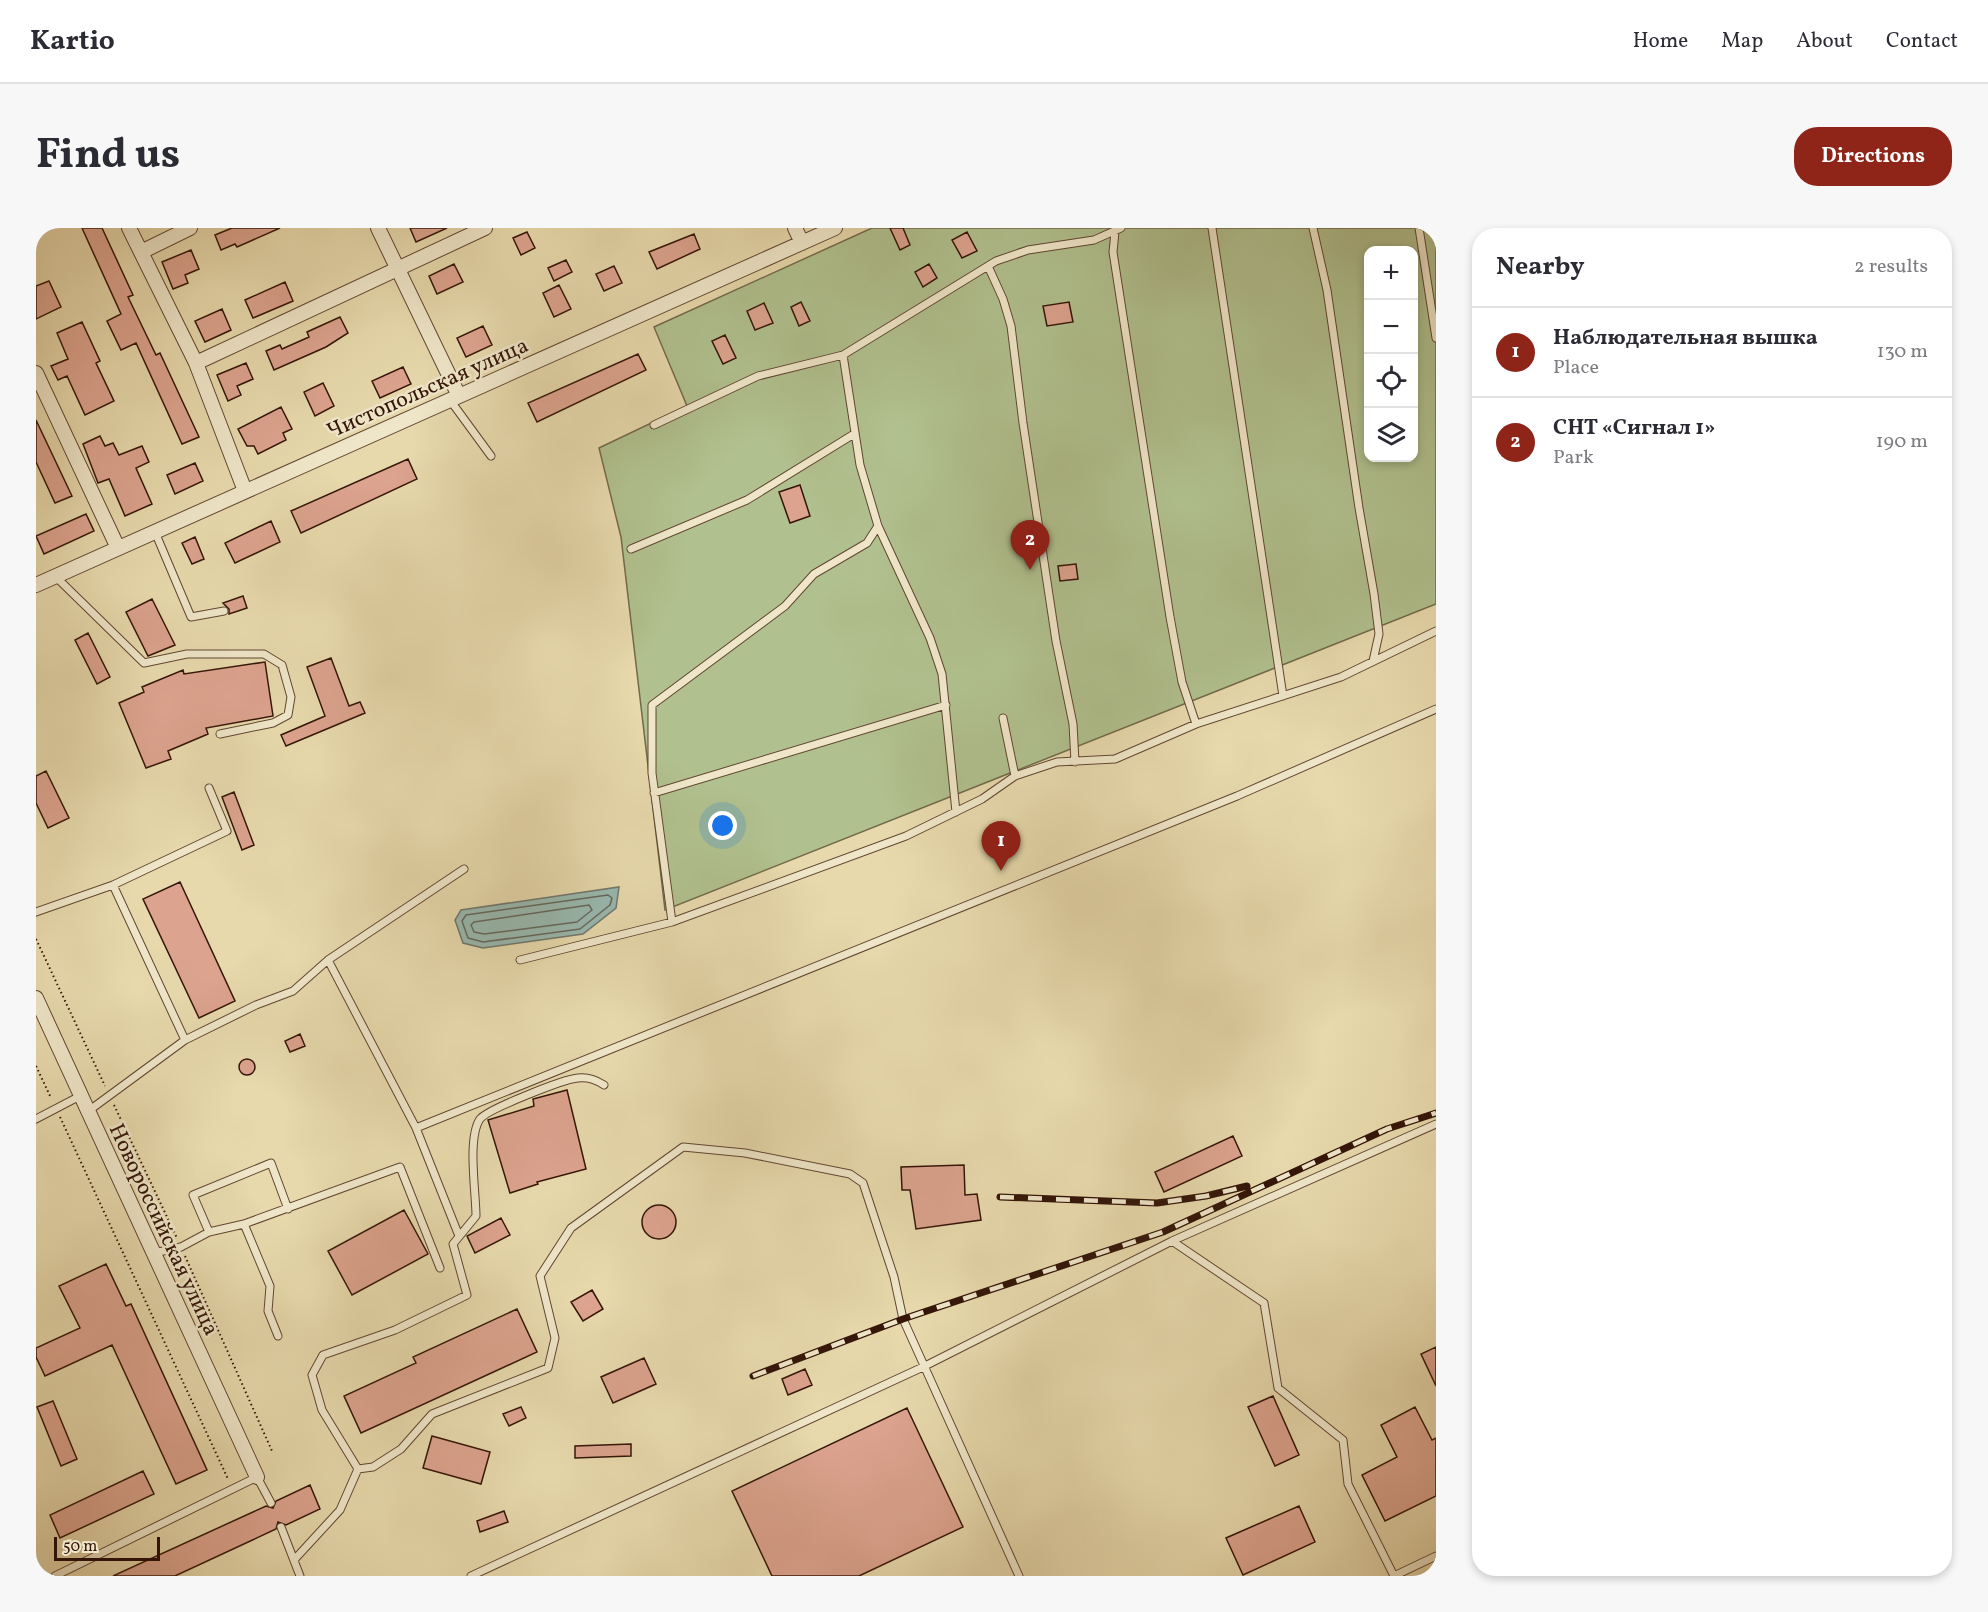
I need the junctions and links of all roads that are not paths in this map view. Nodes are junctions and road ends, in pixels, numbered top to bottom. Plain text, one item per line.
1 (129, 228) edge
2 (190, 228) edge
3 (378, 228) edge
4 (485, 228) edge
5 (795, 228) edge
6 (835, 228) edge
7 (1212, 228) edge
8 (1313, 228) edge
9 (1419, 228) edge
10 (1118, 230) edge
11 (802, 243) junction
12 (141, 252) junction
13 (988, 266) junction
14 (397, 269) junction
15 (1436, 338) edge
16 (843, 355) junction
17 (196, 363) junction
18 (36, 373) edge
19 (454, 398) junction
20 (654, 424) dead end
21 (854, 434) junction
22 (490, 456) dead end
23 (245, 491) junction
24 (878, 526) junction
25 (154, 532) junction
26 (118, 548) junction
27 (631, 549) dead end
28 (56, 577) junction
29 (36, 585) edge
30 (224, 611) dead end
31 (1436, 632) edge
32 (1373, 661) junction
33 (1283, 696) junction
34 (946, 705) junction
35 (1436, 709) edge
36 (1003, 718) dead end
37 (1196, 724) junction
38 (220, 734) dead end
39 (1075, 762) junction
40 (1015, 776) junction
41 (209, 788) dead end
42 (654, 792) junction
43 (956, 812) junction
44 (464, 869) dead end
45 (113, 885) junction
46 (36, 912) edge
47 (672, 922) junction
48 (328, 960) junction
49 (520, 960) dead end
50 (36, 998) edge
51 (185, 1040) junction
52 (604, 1086) dead end
53 (80, 1096) junction
54 (87, 1112) junction
55 (36, 1119) edge
56 (1436, 1124) edge
57 (416, 1128) junction
58 (288, 1209) junction
59 (244, 1224) junction
60 (209, 1232) junction
61 (459, 1236) junction
62 (1172, 1241) junction
63 (154, 1253) junction
64 (440, 1268) dead end
65 (278, 1336) dead end
66 (923, 1367) junction
67 (358, 1469) junction
68 (257, 1477) junction
69 (271, 1503) dead end
70 (281, 1527) dead end
71 (1436, 1556) edge
72 (294, 1560) junction
73 (55, 1576) edge
74 (300, 1576) edge
75 (471, 1576) edge
76 (1019, 1576) edge
77 (1394, 1576) edge

1 - 12 street
2 - 12 street
3 - 14 street
4 - 14 street
5 - 11 street
6 - 11 street, Чистопольская улица
7 - 33 lane
8 - 32 lane
9 - 15 lane
10 - 13 lane
10 - 37 lane
11 - 19 street, Чистопольская улица
12 - 17 street
13 - 16 lane
13 - 39 lane
14 - 17 street
14 - 19 street
16 - 20 lane
16 - 21 lane
17 - 23 street
18 - 26 street
19 - 22 lane
19 - 23 street, Чистопольская улица
21 - 24 lane
21 - 27 lane
23 - 25 street, Чистопольская улица
24 - 34 lane
24 - 42 lane
25 - 26 street, Чистопольская улица
25 - 30 lane
26 - 28 street, Чистопольская улица
28 - 29 street, Чистопольская улица
28 - 38 lane
31 - 32 lane
32 - 33 lane
33 - 37 lane
34 - 42 lane
34 - 43 lane
35 - 57 lane
36 - 40 lane
37 - 39 lane
39 - 40 lane
40 - 43 lane
41 - 45 lane
42 - 47 lane
43 - 47 lane
44 - 48 lane
45 - 46 lane
45 - 51 lane
47 - 49 lane
48 - 51 lane
48 - 57 lane
50 - 53 street, Новороссийская улица
51 - 54 lane
52 - 61 lane
53 - 54 street, Новороссийская улица
53 - 55 lane
54 - 63 street, Новороссийская улица
56 - 62 lane
57 - 61 lane
58 - 59 lane
58 - 60 lane
58 - 64 lane
59 - 60 lane
59 - 65 lane
60 - 63 lane
61 - 67 lane
62 - 66 lane
62 - 77 lane
63 - 68 street, Новороссийская улица
66 - 67 lane
66 - 75 lane
66 - 76 lane
67 - 72 lane
68 - 69 lane
68 - 73 lane
70 - 72 lane
71 - 77 lane
72 - 74 lane

